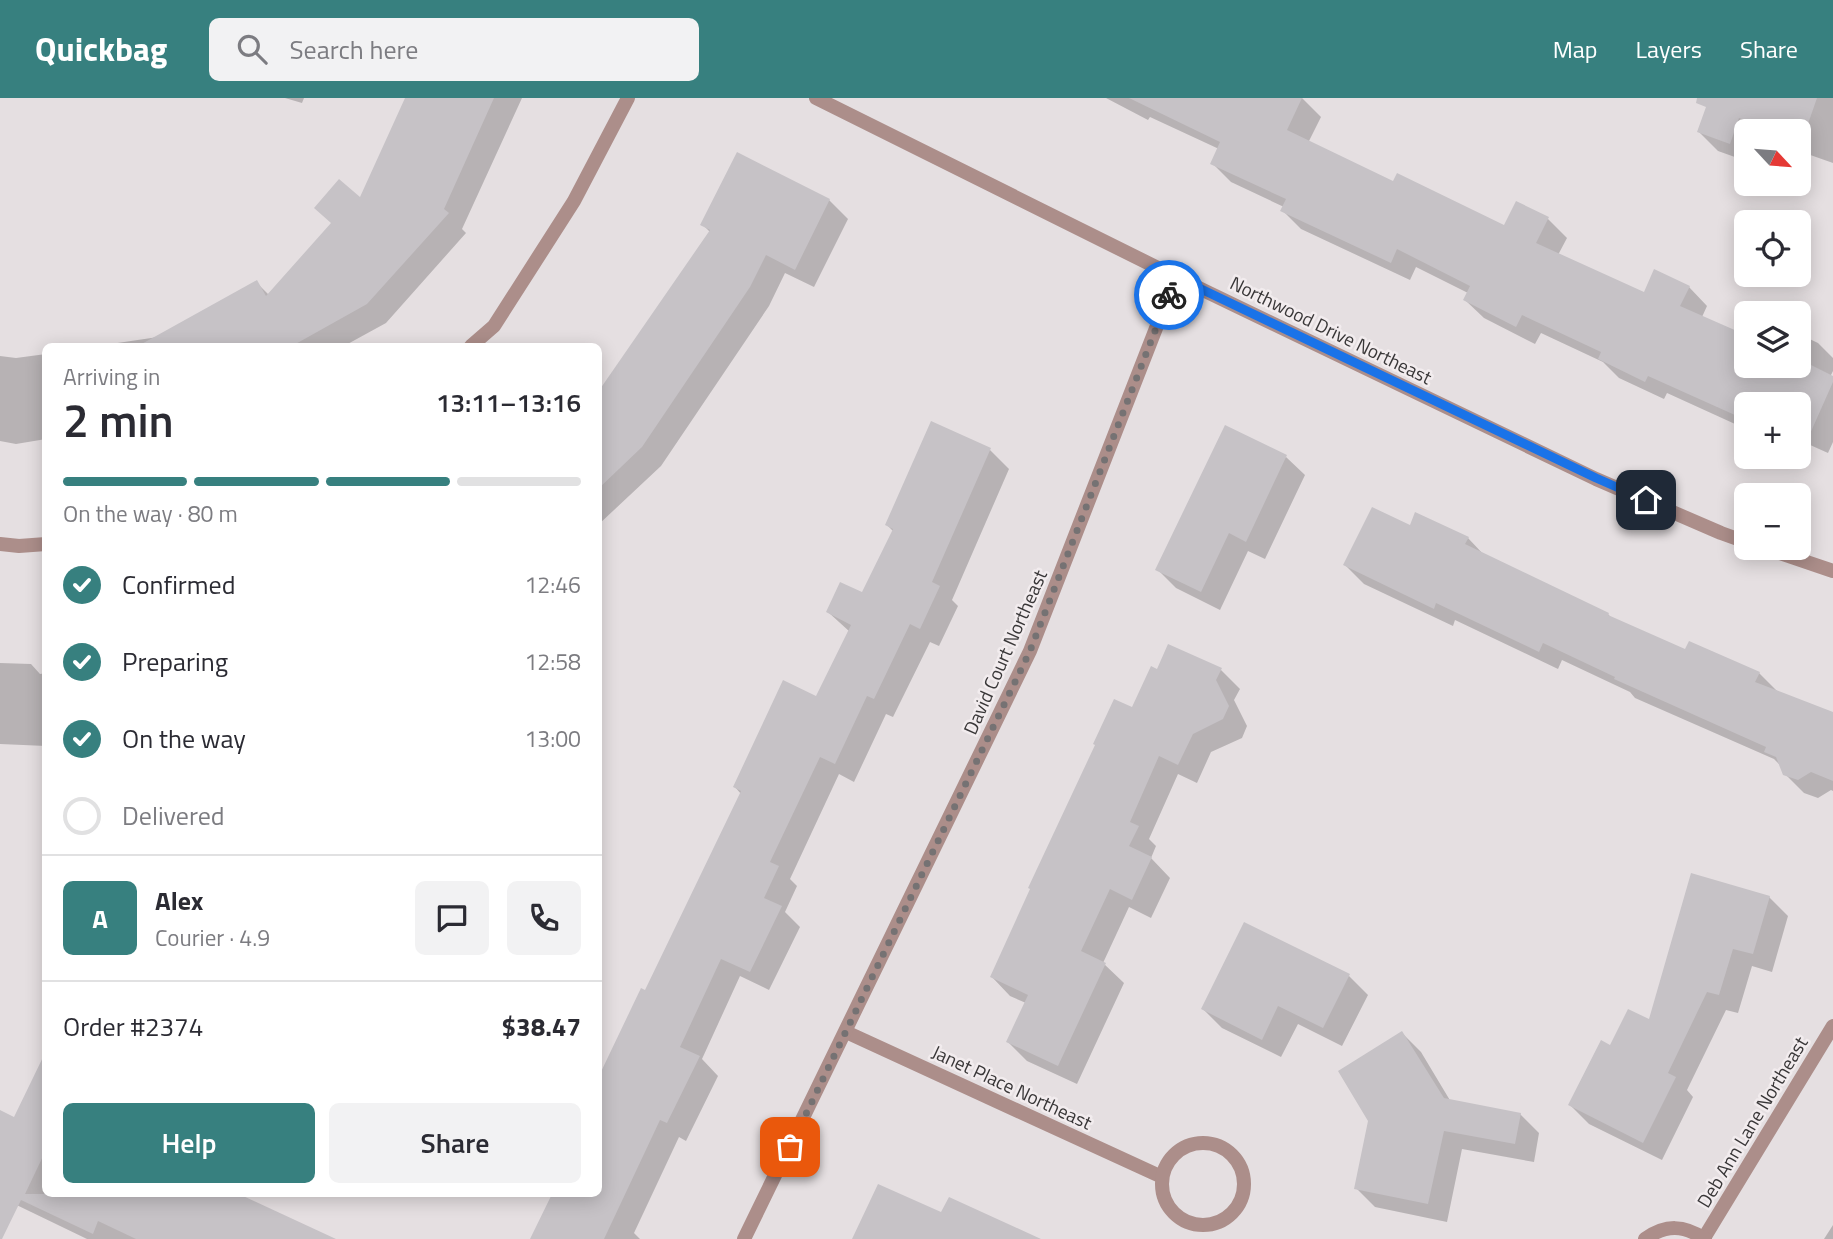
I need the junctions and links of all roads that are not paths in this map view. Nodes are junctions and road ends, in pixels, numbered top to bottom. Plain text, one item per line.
1 (628, 98) edge
2 (816, 98) edge
3 (1176, 277) junction
4 (474, 343) edge
5 (1734, 538) edge
6 (0, 544) edge
7 (42, 544) edge
8 (1800, 560) edge
9 (1833, 571) edge
10 (1833, 1026) edge
11 (846, 1032) junction
12 (1162, 1177) junction
13 (1704, 1238) edge
14 (744, 1239) edge
15 (1645, 1239) edge

1 - 4 street
2 - 3 street, Northwood Drive Northeast
3 - 5 street, Northwood Drive Northeast
3 - 11 street, David Court Northeast
6 - 7 street
8 - 9 street
10 - 13 street, Deb Ann Lane Northeast
11 - 12 street, Janet Place Northeast
11 - 14 street, David Court Northeast
12 - 12 street
13 - 15 street, Deb Ann Lane Northeast

